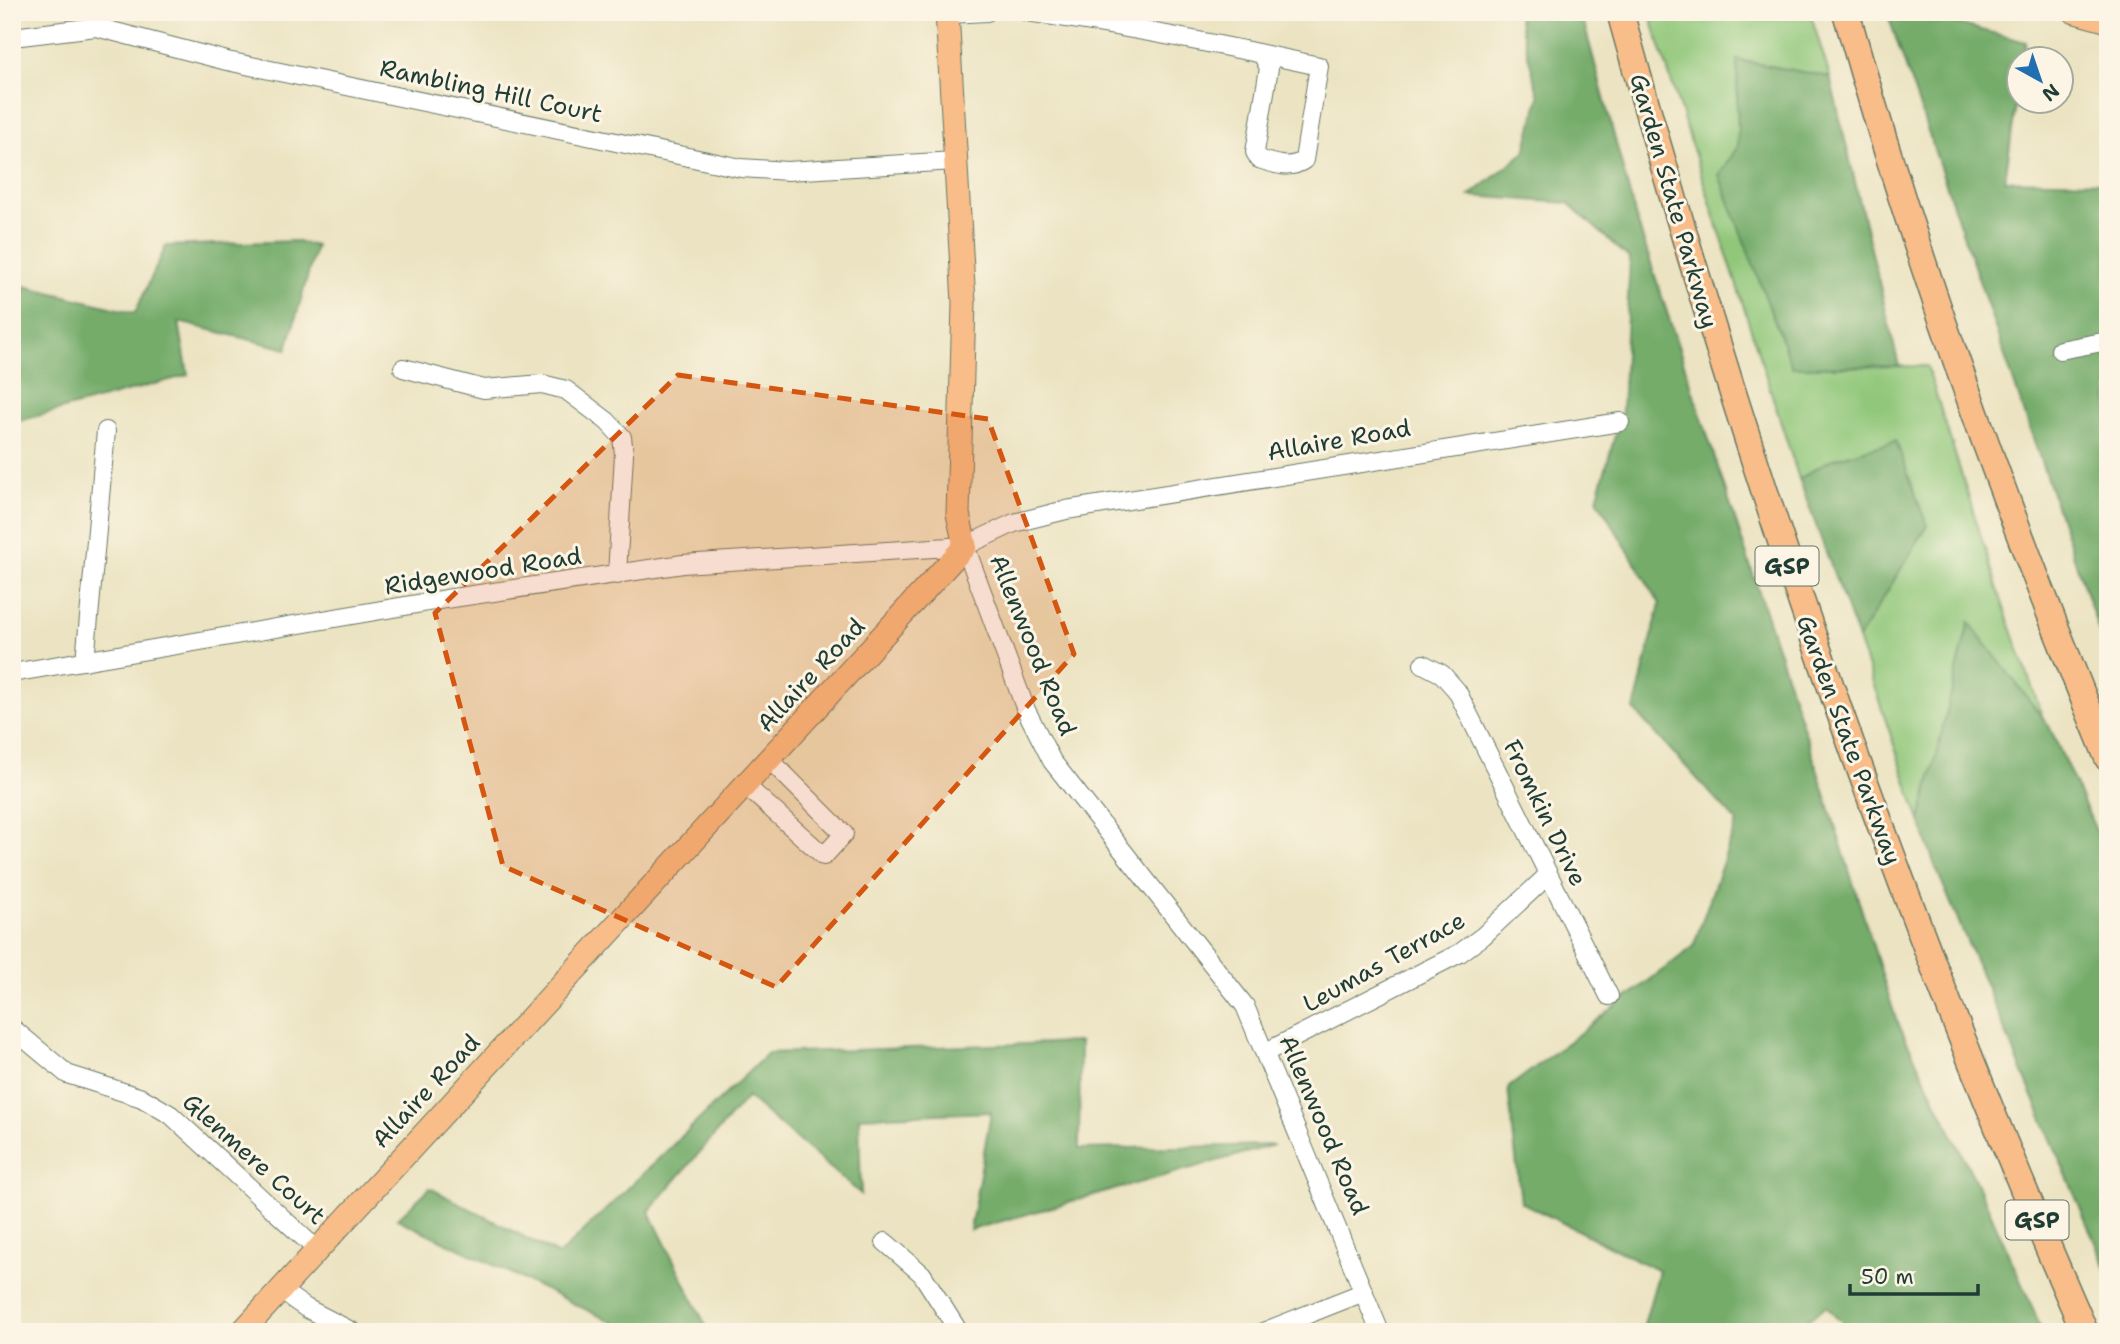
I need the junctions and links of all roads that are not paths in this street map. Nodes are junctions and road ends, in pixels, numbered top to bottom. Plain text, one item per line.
1 (987, 12) edge
2 (1027, 12) edge
3 (1620, 12) edge
4 (1846, 12) edge
5 (2074, 12) edge
6 (947, 13) edge
7 (2108, 21) edge
8 (21, 36) dead end
9 (1262, 54) junction
10 (956, 160) junction
11 (2108, 341) edge
12 (2060, 350) dead end
13 (403, 368) dead end
14 (1620, 422) dead end
15 (106, 431) dead end
16 (965, 546) junction
17 (617, 575) junction
18 (85, 661) junction
19 (1423, 664) dead end
20 (12, 673) edge
21 (2108, 758) edge
22 (769, 759) junction
23 (745, 785) junction
24 (1548, 875) junction
25 (1609, 996) dead end
26 (12, 1028) edge
27 (1266, 1052) junction
28 (885, 1242) dead end
29 (316, 1249) junction
30 (280, 1290) junction
31 (1364, 1292) junction
32 (319, 1324) edge
33 (242, 1332) edge
34 (353, 1332) edge
35 (959, 1332) edge
36 (1263, 1332) edge
37 (1380, 1332) edge
38 (2085, 1332) edge

1 - 6 street
2 - 9 street
3 - 38 highway, Garden State Parkway / GSP
4 - 21 highway
5 - 7 main road
6 - 10 main road, Allenwood Road
8 - 10 street, Rambling Hill Court
9 - 9 street
10 - 16 main road, Allenwood Road
11 - 12 street
13 - 17 street
14 - 16 street, Allaire Road
15 - 18 street
16 - 17 street, Ridgewood Road
16 - 22 main road, Allaire Road
16 - 27 street, Allenwood Road
17 - 18 street, Ridgewood Road
18 - 20 street, Ridgewood Road
19 - 24 street, Fromkin Drive
22 - 23 main road, Allaire Road
22 - 23 street
23 - 29 main road, Allaire Road
24 - 25 street, Fromkin Drive
24 - 27 street, Leumas Terrace
26 - 29 street, Glenmere Court
27 - 31 street, Allenwood Road
28 - 35 street
29 - 30 main road, Allaire Road
30 - 32 street
30 - 33 main road, Allaire Road
31 - 36 street
31 - 37 street, Allenwood Road
32 - 34 street

